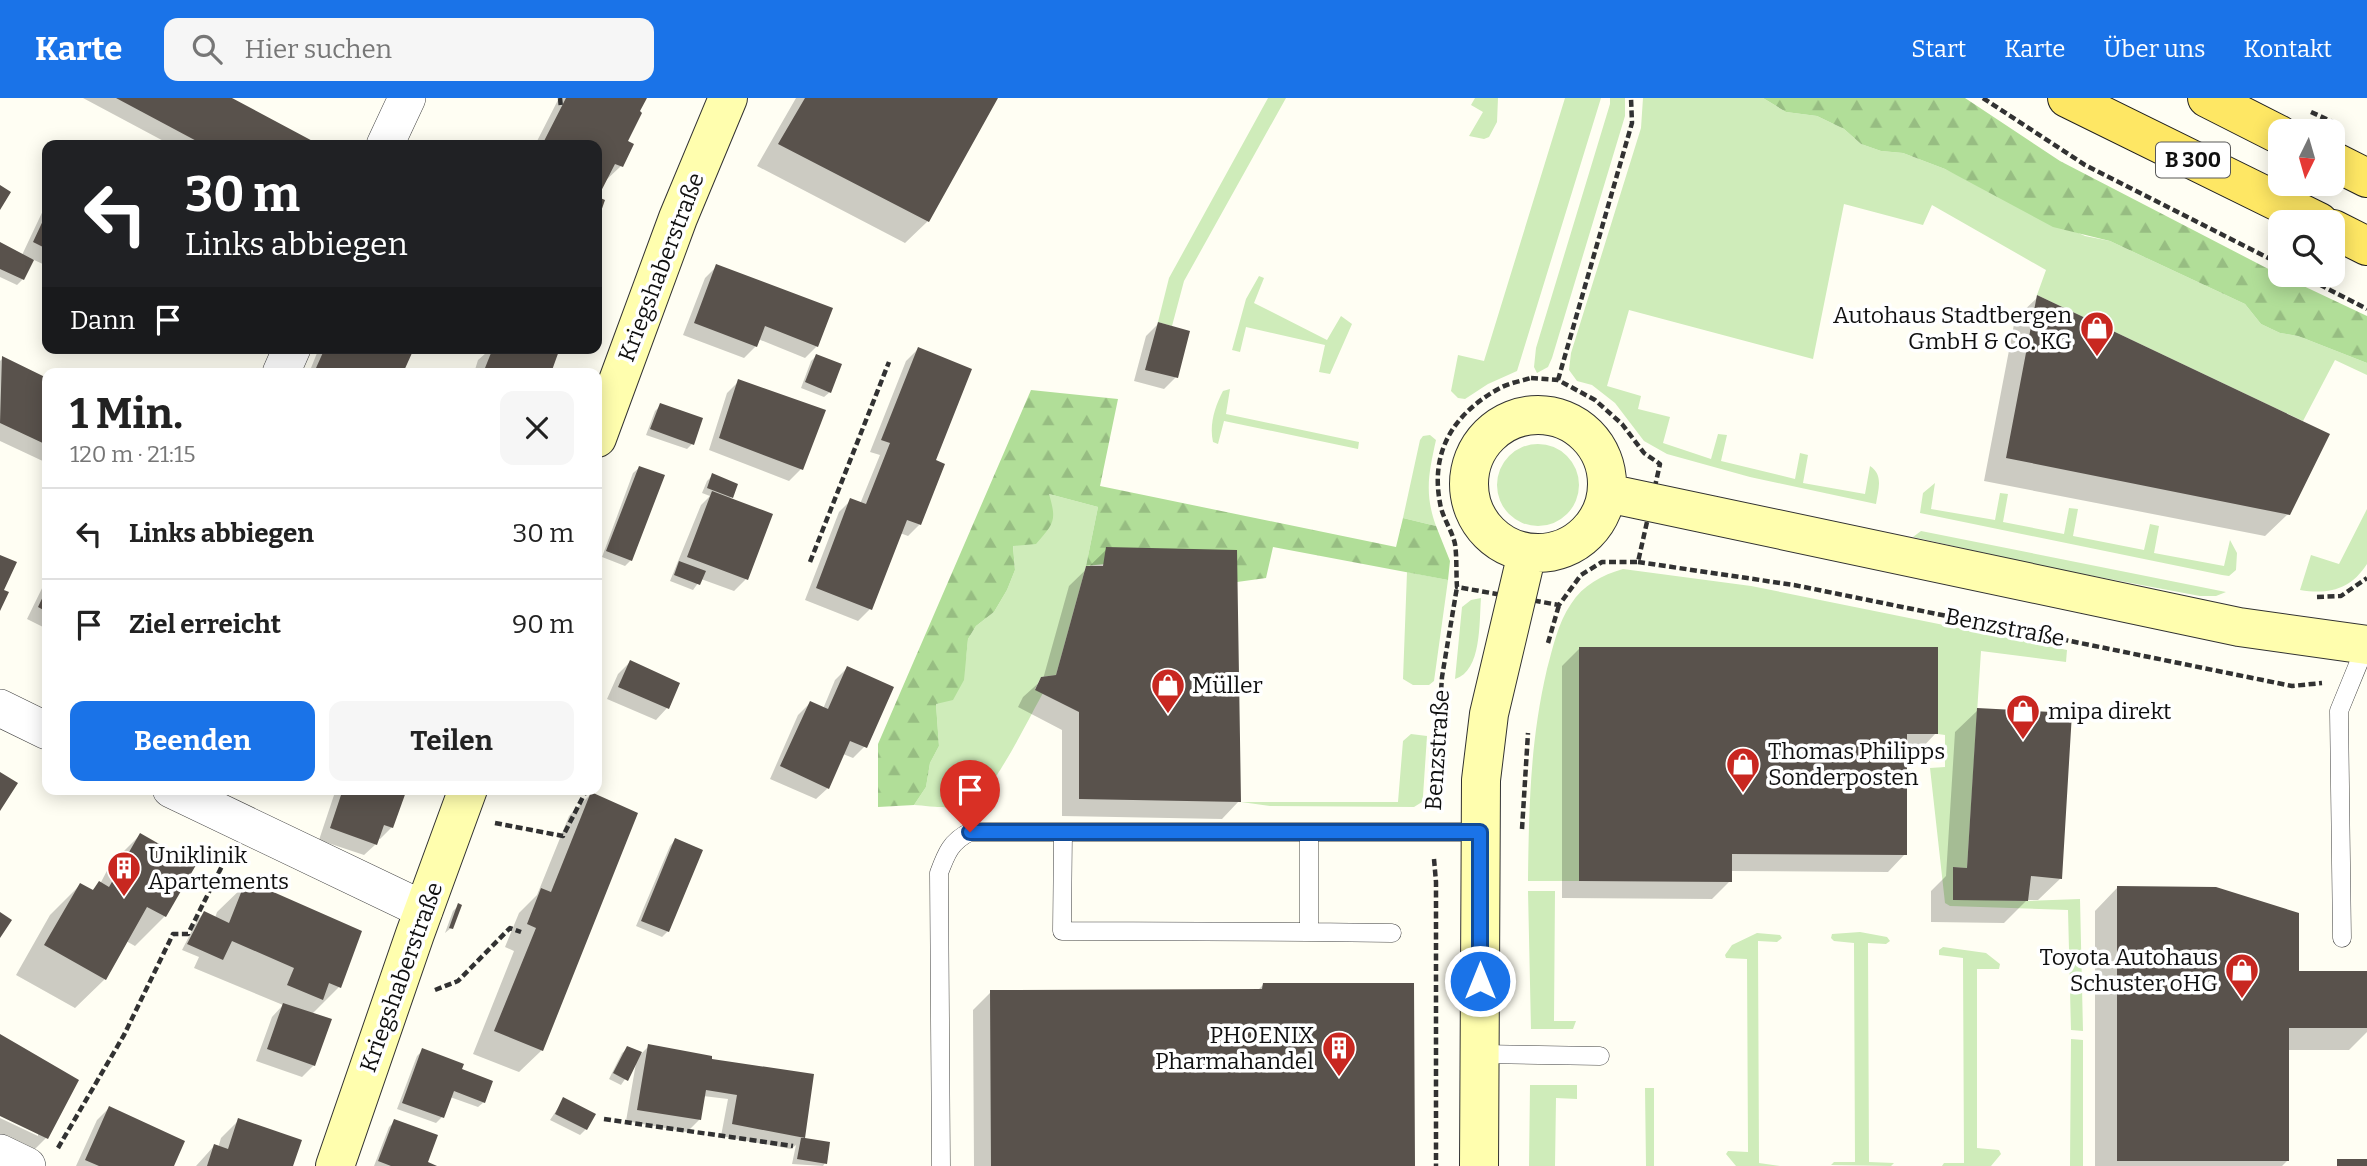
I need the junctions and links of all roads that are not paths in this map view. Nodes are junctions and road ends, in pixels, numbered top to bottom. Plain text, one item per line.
1 (407, 98) edge
2 (728, 98) edge
3 (2067, 98) edge
4 (2207, 98) edge
5 (2268, 129) edge
6 (387, 140) edge
7 (2345, 152) edge
8 (2367, 178) edge
9 (2295, 210) edge
10 (2345, 235) edge
11 (2367, 246) edge
12 (602, 424) edge
13 (1607, 493) junction
14 (1527, 553) junction
15 (2360, 644) edge
16 (0, 708) edge
17 (42, 729) edge
18 (184, 795) edge
19 (466, 795) edge
20 (1063, 832) junction
21 (1309, 832) junction
22 (1480, 832) junction
23 (424, 910) junction
24 (1309, 932) junction
25 (1392, 933) dead end
26 (2342, 938) dead end
27 (1480, 1054) junction
28 (1600, 1056) dead end
29 (0, 1153) edge
30 (41, 1160) edge
31 (335, 1166) edge
32 (941, 1166) edge
33 (1479, 1166) edge

1 - 6 street
2 - 12 street, Kriegshaberstraße
3 - 9 main road, B 300
4 - 5 main road, B 300
7 - 8 main road
10 - 11 main road
13 - 14 street
13 - 14 street
13 - 15 street, Benzstraße
14 - 22 street, Benzstraße
15 - 26 lane
16 - 17 street
18 - 23 street
19 - 23 street, Kriegshaberstraße
20 - 21 lane
20 - 24 lane
20 - 32 lane
21 - 22 lane
21 - 24 lane
22 - 27 street, Benzstraße
23 - 31 street, Kriegshaberstraße
24 - 25 lane
27 - 28 lane
27 - 33 street, Benzstraße
29 - 30 street

